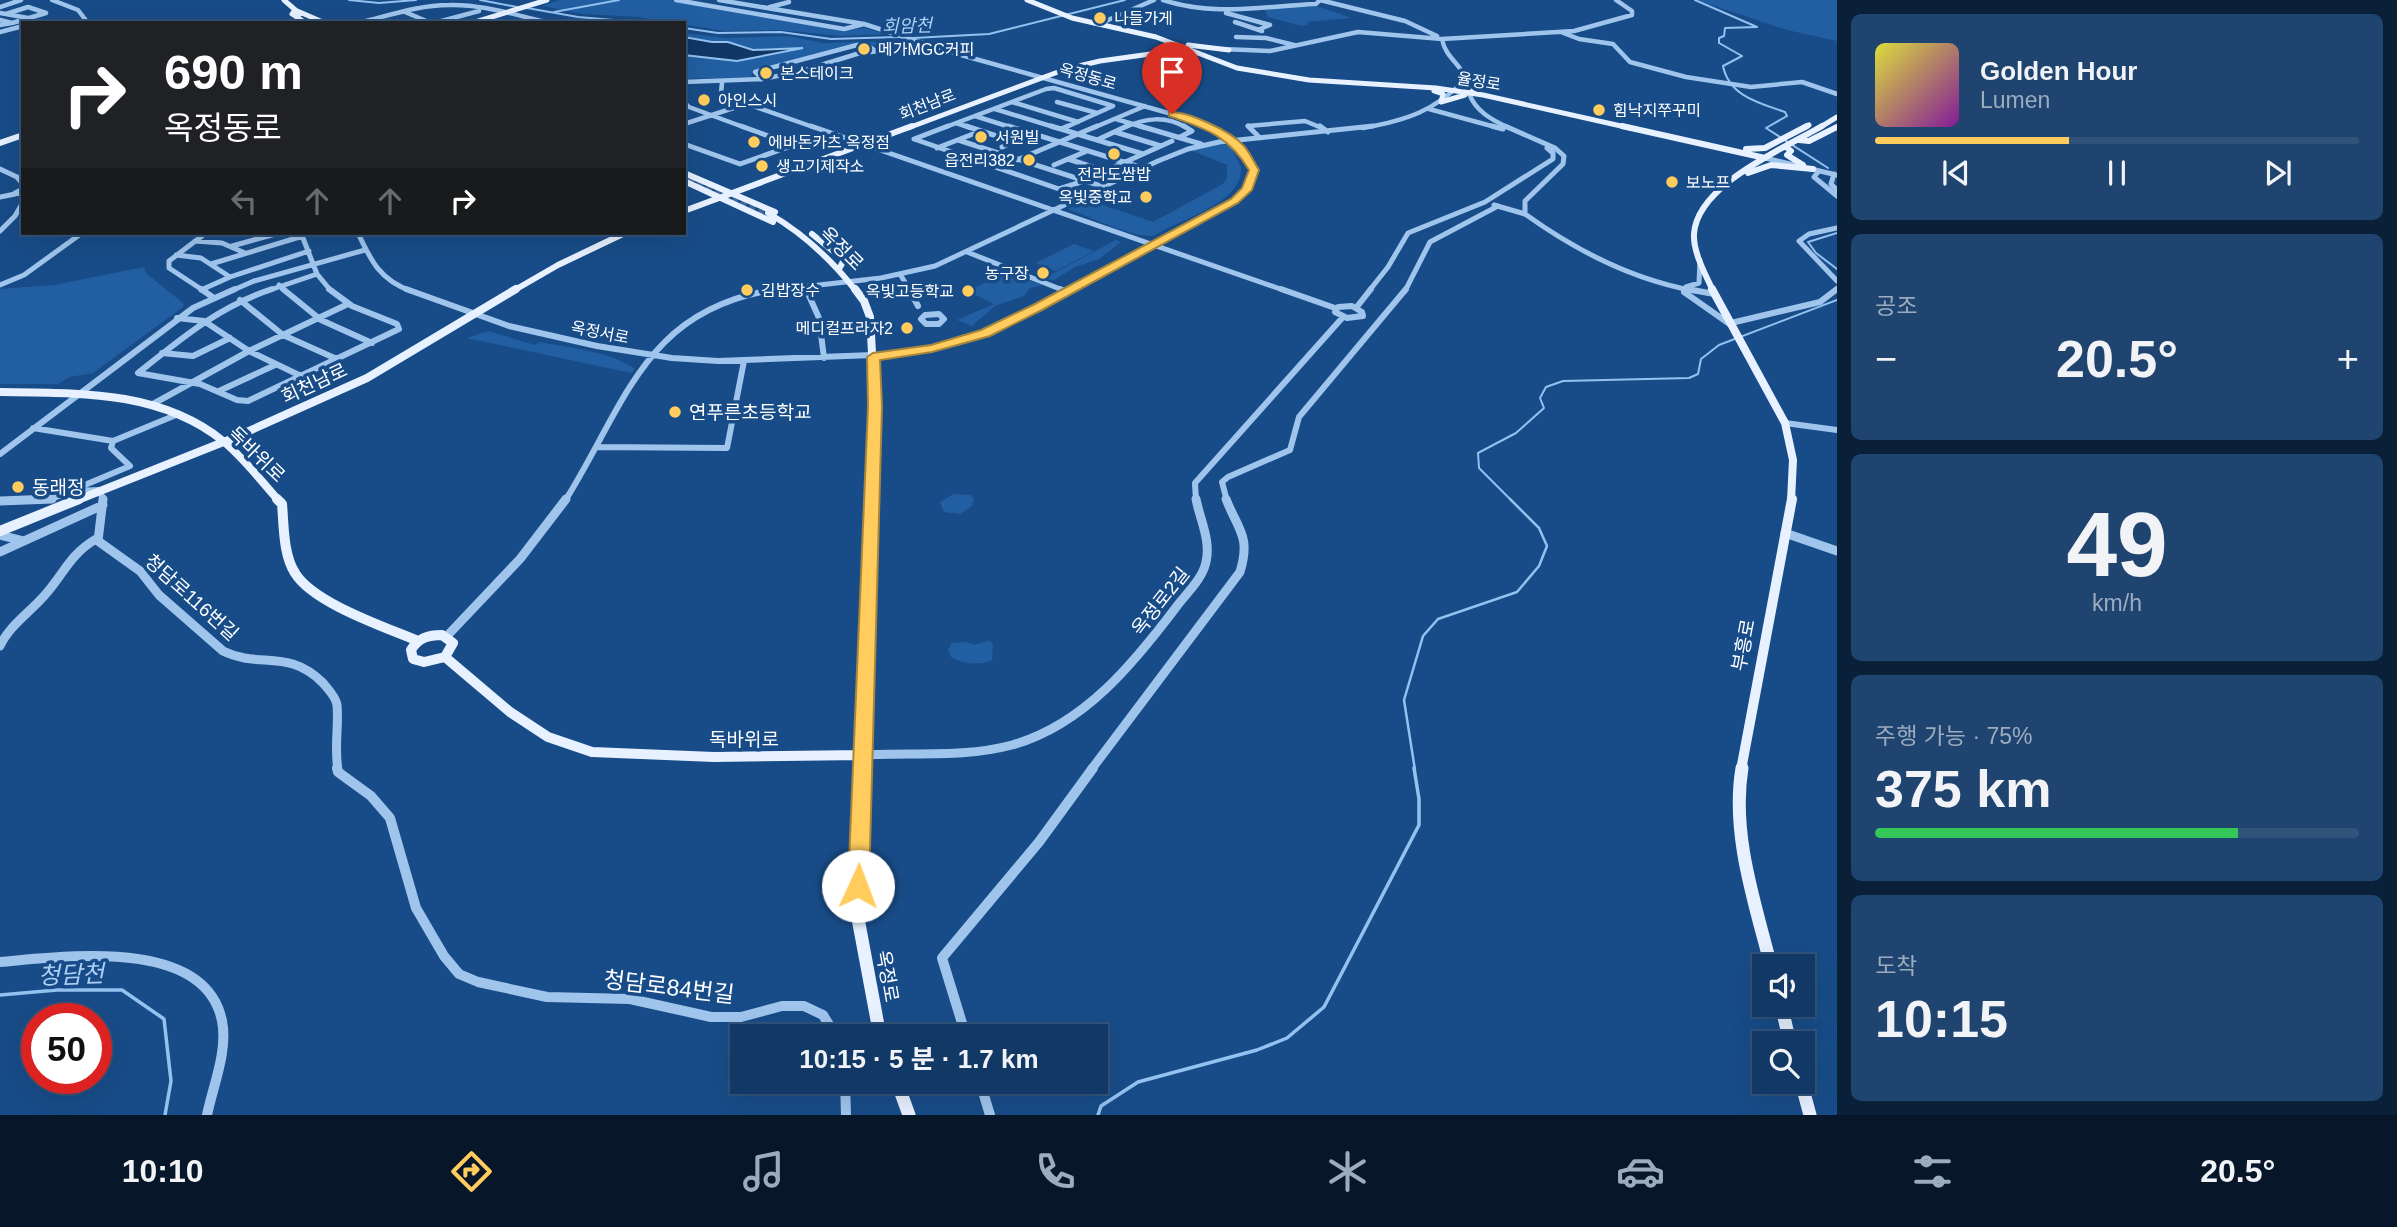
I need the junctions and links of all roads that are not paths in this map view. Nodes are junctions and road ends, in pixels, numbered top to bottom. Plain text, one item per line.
1 (21, 0) edge
2 (52, 0) edge
3 (284, 0) edge
4 (547, 0) edge
5 (676, 0) edge
6 (719, 0) edge
7 (1027, 0) edge
8 (1154, 0) edge
9 (1163, 0) edge
10 (1319, 0) edge
11 (1616, 0) edge
12 (789, 2) dead end
13 (0, 7) edge
14 (766, 8) junction
15 (483, 9) junction
16 (295, 10) junction
17 (1212, 10) junction
18 (405, 12) junction
19 (3, 13) edge
20 (751, 13) junction
21 (504, 14) junction
22 (1112, 18) junction
23 (1075, 19) junction
24 (0, 20) edge
25 (31, 21) edge
26 (86, 21) edge
27 (302, 21) edge
28 (312, 21) edge
29 (320, 21) edge
30 (367, 21) edge
31 (428, 21) edge
32 (440, 21) edge
33 (479, 21) edge
34 (541, 21) edge
35 (21, 22) edge
36 (1235, 22) dead end
37 (12, 23) junction
38 (864, 24) junction
39 (1099, 24) junction
40 (0, 25) edge
41 (21, 27) edge
42 (1120, 28) junction
43 (1260, 29) junction
44 (0, 32) edge
45 (1559, 32) junction
46 (1156, 37) junction
47 (1236, 37) dead end
48 (1266, 38) junction
49 (1442, 39) junction
50 (1164, 40) junction
51 (934, 46) junction
52 (1297, 46) junction
53 (1187, 49) junction
54 (1229, 50) junction
55 (876, 51) junction
56 (1158, 53) junction
57 (1213, 60) junction
58 (1043, 78) junction
59 (762, 79) junction
60 (1466, 79) junction
61 (686, 82) edge
62 (722, 83) junction
63 (1411, 87) junction
64 (1456, 91) junction
65 (1074, 94) junction
66 (1469, 94) junction
67 (1837, 94) edge
68 (1012, 102) junction
69 (1057, 102) junction
70 (1440, 102) junction
71 (1522, 103) junction
72 (746, 104) junction
73 (686, 105) edge
74 (1145, 106) junction
75 (1044, 107) dead end
76 (1429, 108) junction
77 (995, 109) junction
78 (1837, 110) edge
79 (1098, 114) junction
80 (711, 115) junction
81 (975, 116) junction
82 (1116, 119) junction
83 (1078, 122) junction
84 (1499, 122) junction
85 (686, 123) edge
86 (956, 123) junction
87 (1834, 123) edge
88 (1134, 124) junction
89 (1490, 124) junction
90 (1061, 129) junction
91 (1115, 132) junction
92 (1328, 132) junction
93 (1828, 132) junction
94 (828, 133) junction
95 (1837, 133) edge
96 (973, 134) dead end
97 (1034, 134) junction
98 (1079, 135) junction
99 (21, 136) edge
100 (1180, 137) junction
101 (1260, 138) junction
102 (1800, 139) junction
103 (958, 140) junction
104 (1097, 140) junction
105 (1172, 141) dead end
106 (1233, 141) junction
107 (1691, 141) junction
108 (1015, 142) junction
109 (1060, 142) junction
110 (0, 143) edge
111 (686, 145) edge
112 (793, 145) junction
113 (863, 145) junction
114 (1204, 145) junction
115 (1161, 146) junction
116 (937, 148) junction
117 (1002, 148) dead end
118 (1722, 148) junction
119 (1788, 149) junction
120 (1087, 150) junction
121 (1143, 154) junction
122 (1765, 158) junction
123 (1068, 159) junction
124 (1019, 160) junction
125 (1125, 162) junction
126 (1054, 166) dead end
127 (998, 168) junction
128 (1143, 168) junction
129 (0, 169) edge
130 (1745, 170) junction
131 (1105, 171) junction
132 (1816, 172) junction
133 (1834, 176) edge
134 (1092, 177) dead end
135 (700, 178) junction
136 (686, 179) edge
137 (1731, 179) junction
138 (1084, 181) junction
139 (1104, 187) junction
140 (1837, 190) edge
141 (21, 191) edge
142 (735, 193) junction
143 (1837, 196) edge
144 (0, 197) edge
145 (722, 198) junction
146 (1485, 202) junction
147 (21, 206) edge
148 (1498, 206) junction
149 (686, 210) edge
150 (767, 210) junction
151 (1054, 211) junction
152 (754, 212) junction
153 (1525, 214) junction
154 (1837, 228) edge
155 (0, 231) edge
156 (78, 235) edge
157 (203, 235) edge
158 (268, 235) edge
159 (299, 235) edge
160 (302, 235) edge
161 (359, 235) edge
162 (621, 235) edge
163 (195, 241) junction
164 (1152, 245) junction
165 (232, 246) junction
166 (365, 250) junction
167 (309, 251) junction
168 (967, 252) junction
169 (245, 253) junction
170 (176, 256) junction
171 (1700, 260) junction
172 (313, 263) junction
173 (211, 264) junction
174 (317, 274) junction
175 (900, 274) junction
176 (845, 275) junction
177 (230, 277) junction
178 (1656, 280) junction
179 (1837, 281) edge
180 (0, 285) edge
181 (279, 285) junction
182 (805, 287) junction
183 (1837, 289) edge
184 (201, 290) junction
185 (1067, 292) junction
186 (1714, 294) junction
187 (214, 298) junction
188 (240, 300) junction
189 (348, 304) junction
190 (918, 306) junction
191 (1335, 308) junction
192 (1356, 308) junction
193 (939, 314) junction
194 (477, 315) junction
195 (1343, 317) junction
196 (177, 318) junction
197 (316, 318) junction
198 (921, 319) junction
199 (205, 321) junction
200 (1733, 327) junction
201 (282, 335) junction
202 (230, 338) junction
203 (372, 343) junction
204 (249, 351) junction
205 (162, 353) junction
206 (654, 356) junction
207 (873, 357) junction
208 (824, 358) junction
209 (339, 360) junction
210 (744, 360) junction
211 (275, 365) junction
212 (303, 377) junction
213 (191, 382) junction
214 (219, 391) junction
215 (0, 392) edge
216 (79, 393) junction
217 (153, 404) junction
218 (176, 415) junction
219 (1785, 423) junction
220 (33, 428) junction
221 (1837, 430) edge
222 (113, 441) junction
223 (223, 441) junction
224 (596, 446) junction
225 (0, 454) edge
226 (100, 490) junction
227 (74, 491) junction
228 (0, 501) edge
229 (103, 505) junction
230 (50, 510) junction
231 (0, 525) edge
232 (1785, 533) junction
233 (0, 534) edge
234 (96, 539) junction
235 (24, 541) junction
236 (1837, 551) edge
237 (0, 552) edge
238 (447, 636) junction
239 (418, 641) junction
240 (0, 646) edge
241 (445, 657) junction
242 (863, 755) junction
243 (1768, 954) edge
244 (448, 961) joint
245 (0, 962) edge
246 (829, 1024) edge
247 (878, 1024) edge
248 (962, 1024) edge
249 (845, 1094) edge
250 (901, 1094) edge
251 (984, 1094) edge
252 (1804, 1094) edge
253 (207, 1115) edge
254 (846, 1115) edge
255 (909, 1115) edge
256 (990, 1115) edge
257 (1810, 1115) edge

1 - 13 street
2 - 26 street
3 - 16 main road
4 - 21 main road
5 - 20 street
6 - 14 street
7 - 23 main road
8 - 22 street
9 - 17 street
10 - 17 street
10 - 49 street
11 - 45 street
12 - 14 street
14 - 20 street
14 - 38 street
15 - 18 street
15 - 21 street
15 - 32 street
16 - 27 main road
16 - 28 main road
16 - 29 main road
17 - 43 street
18 - 30 street
18 - 31 street
19 - 25 street
19 - 25 street
20 - 38 street
21 - 33 main road
21 - 34 street
22 - 23 main road
22 - 39 street
22 - 42 street
23 - 39 main road
24 - 37 street
35 - 37 street
36 - 43 street
37 - 40 street
38 - 51 street, 옥정동로
39 - 42 main road
41 - 44 street
42 - 46 main road
43 - 48 street
45 - 49 street
45 - 67 street
46 - 50 main road
46 - 56 main road
47 - 48 street
48 - 52 street
49 - 52 street
49 - 60 street
50 - 53 main road, 율정로
50 - 54 main road
51 - 55 street
51 - 58 street, 옥정동로
52 - 54 street
53 - 54 street
53 - 56 main road, 회천남로
53 - 57 main road, 율정로
54 - 57 street
55 - 59 street
55 - 59 street
56 - 57 main road
56 - 58 main road, 회천남로
57 - 63 main road, 율정로
58 - 74 street, 옥정동로
58 - 113 main road, 회천남로
59 - 62 street
60 - 63 main road
60 - 64 street
60 - 71 main road
61 - 62 street
62 - 72 street
63 - 64 main road, 율정로
63 - 70 main road
64 - 66 main road, 율정로
64 - 70 street
65 - 68 street
65 - 69 street
65 - 79 street
66 - 70 main road
66 - 71 main road, 율정로
66 - 84 street
68 - 77 street
68 - 83 street
69 - 75 street
69 - 79 street
70 - 76 street
71 - 107 main road, 율정로
72 - 80 street
72 - 94 street
73 - 80 street
74 - 82 street
74 - 106 street, 옥정동로
76 - 89 street
76 - 92 street
77 - 81 street
77 - 90 street
78 - 102 main road
79 - 82 street
79 - 83 street
80 - 85 street
80 - 112 street
81 - 86 street
81 - 97 street
82 - 88 street
82 - 98 street
83 - 90 street
84 - 89 street
84 - 153 street
86 - 108 street
86 - 116 street
87 - 93 main road
87 - 102 main road
88 - 91 street
88 - 100 street
88 - 100 street
89 - 146 street
90 - 98 street
91 - 104 street
91 - 115 street
92 - 101 street
92 - 101 street
93 - 95 street
93 - 102 main road
94 - 112 street
94 - 113 street
96 - 103 street
97 - 108 street
97 - 109 street
98 - 104 street
98 - 109 street
99 - 110 main road
100 - 114 street
101 - 106 street
102 - 107 main road
102 - 119 main road
103 - 116 street
103 - 124 street
104 - 121 street
105 - 115 street
106 - 114 street
106 - 164 street, 옥정동로
107 - 118 main road, 율정로
108 - 117 street
109 - 120 street
109 - 124 street
111 - 112 street
113 - 142 main road, 회천남로
113 - 151 street
114 - 128 street
115 - 121 street
116 - 127 street
118 - 119 main road
118 - 122 main road, 율정로
118 - 130 main road
119 - 122 main road
119 - 132 main road
120 - 123 street
120 - 125 street
121 - 125 street
122 - 130 main road
122 - 132 street
123 - 126 street
123 - 131 street
124 - 127 street
124 - 138 street
125 - 128 street
125 - 131 street
127 - 138 street
128 - 139 street
129 - 141 street
130 - 137 main road
131 - 134 street
132 - 133 street
132 - 137 main road
132 - 143 street
133 - 140 street
135 - 136 main road, 옥정로
135 - 136 main road
135 - 142 main road, 옥정로
136 - 145 main road
137 - 171 main road
138 - 139 street
139 - 151 street
141 - 144 street
142 - 145 main road, 회천남로
142 - 150 main road, 옥정로
145 - 149 main road, 회천남로
145 - 152 main road
146 - 148 street
146 - 192 street
147 - 155 street
148 - 153 street
148 - 248 street
150 - 152 main road
150 - 176 main road, 옥정로
151 - 164 street
151 - 168 street
152 - 176 main road
153 - 178 street
154 - 179 street
156 - 180 street
157 - 163 street
158 - 165 street
159 - 169 street
160 - 167 street
161 - 166 street, 옥정서로
162 - 194 main road, 회천남로
163 - 165 street
163 - 170 street
164 - 185 street, 옥정동로
164 - 191 street
165 - 169 street
166 - 172 street
166 - 194 street, 옥정서로
167 - 172 street
167 - 177 street
168 - 175 street
168 - 185 street
169 - 173 street
170 - 173 street
170 - 184 street
171 - 178 street
171 - 186 main road
172 - 174 street
172 - 187 street
173 - 177 street
174 - 181 street
174 - 189 street
175 - 176 street
175 - 190 street
176 - 182 street
176 - 207 main road, 옥정로
177 - 184 street
178 - 186 street
178 - 200 street
181 - 188 street
181 - 197 street
182 - 206 street
182 - 208 street
183 - 200 street
184 - 187 street
185 - 207 street, 옥정동로
186 - 200 main road
187 - 196 street
188 - 199 street
188 - 201 street
189 - 197 street
189 - 203 street
190 - 193 street
190 - 198 street
191 - 192 street
191 - 195 street
192 - 195 street, 옥정로2길
193 - 198 street
193 - 198 street
194 - 206 street, 옥정서로
194 - 223 main road, 회천남로
195 - 242 street, 옥정로2길
196 - 199 street
196 - 216 street
197 - 201 street
197 - 203 street
199 - 202 street
199 - 205 street
200 - 219 main road, 부흥로
201 - 204 street
201 - 209 street
202 - 204 street
202 - 205 street
203 - 209 street
204 - 211 street
204 - 213 street
205 - 213 street
206 - 210 street, 옥정서로
206 - 224 street
207 - 208 street, 옥정서로
207 - 242 main road, 옥정로
208 - 210 street, 옥정서로
209 - 212 street
210 - 224 street
211 - 212 street
211 - 214 street
212 - 214 street
213 - 214 street
213 - 217 street
215 - 216 main road, 독바위로
216 - 217 main road, 독바위로
216 - 220 street
217 - 218 main road, 독바위로
218 - 222 street
218 - 223 main road, 독바위로
219 - 221 street
219 - 232 main road, 부흥로
220 - 222 street
220 - 225 street
222 - 227 street
223 - 226 main road, 회천남로
223 - 239 main road, 독바위로
224 - 238 street
226 - 227 street
226 - 229 street
226 - 230 main road, 회천남로
227 - 228 street
229 - 234 street
229 - 235 street
230 - 231 main road
230 - 233 main road
232 - 236 street
232 - 243 main road, 부흥로
233 - 235 street
234 - 240 street
234 - 244 street, 청담로116번길
235 - 237 street
238 - 239 main road
238 - 241 main road
239 - 241 main road
241 - 242 main road, 독바위로
242 - 247 main road, 옥정로
244 - 246 street, 청담로84번길
245 - 253 street
249 - 254 street
250 - 255 main road
251 - 256 street
252 - 257 main road

